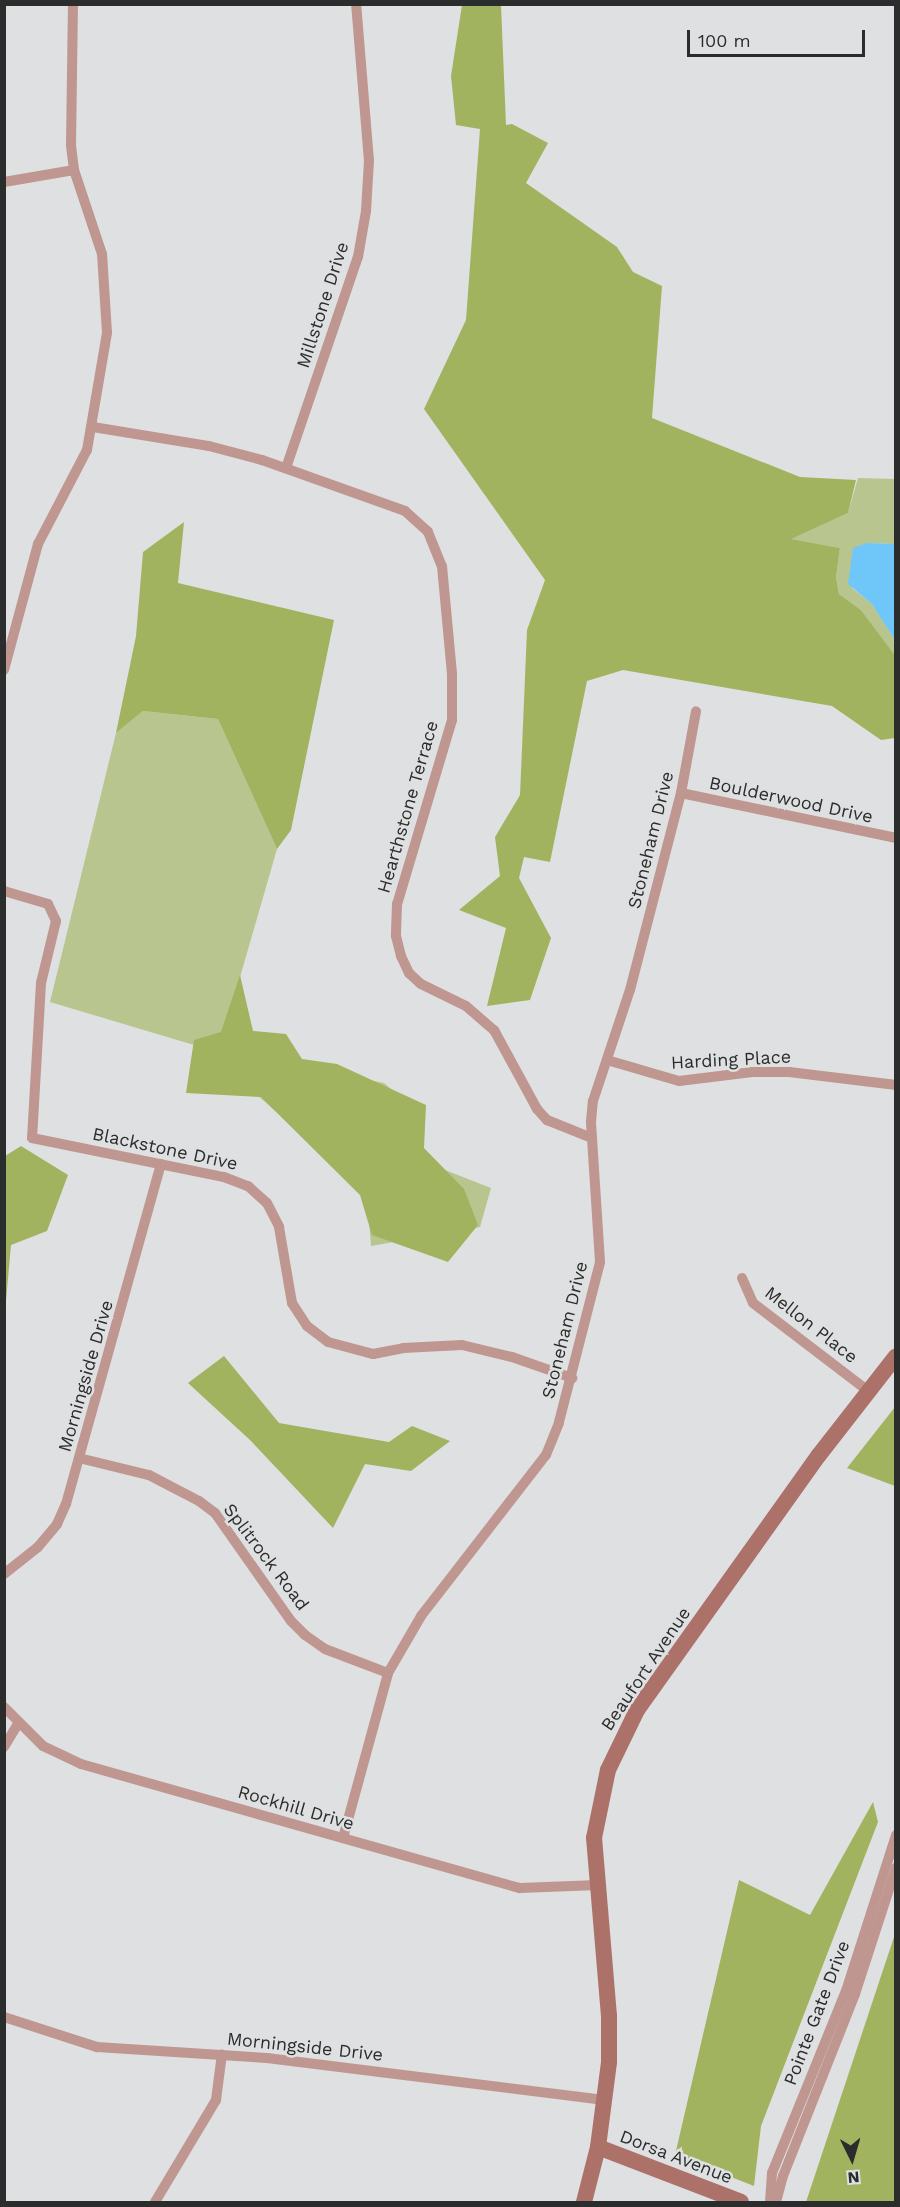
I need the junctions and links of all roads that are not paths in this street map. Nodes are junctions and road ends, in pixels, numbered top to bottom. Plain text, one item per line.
1 (74, 4) edge
2 (356, 4) edge
3 (74, 170) junction
4 (4, 182) edge
5 (93, 427) junction
6 (286, 468) junction
7 (4, 670) edge
8 (696, 711) dead end
9 (681, 792) junction
10 (896, 838) edge
11 (4, 891) edge
12 (607, 1060) junction
13 (896, 1085) edge
14 (592, 1138) junction
15 (161, 1164) junction
16 (742, 1278) dead end
17 (896, 1356) edge
18 (572, 1378) junction
19 (868, 1391) junction
20 (80, 1458) junction
21 (4, 1574) edge
22 (388, 1673) junction
23 (4, 1707) edge
24 (18, 1724) junction
25 (4, 1747) edge
26 (896, 1834) edge
27 (343, 1839) junction
28 (896, 1868) edge
29 (598, 1885) junction
30 (4, 2018) edge
31 (222, 2054) junction
32 (606, 2100) junction
33 (598, 2147) junction
34 (155, 2202) edge
35 (584, 2202) edge
36 (741, 2202) edge
37 (770, 2202) edge
38 (776, 2202) edge

1 - 3 street
2 - 6 street, Millstone Drive
3 - 4 street
3 - 5 street
5 - 6 street, Hearthstone Terrace
5 - 7 street
6 - 14 street, Hearthstone Terrace
8 - 9 street, Stoneham Drive
9 - 10 street, Boulderwood Drive
9 - 12 street, Stoneham Drive
11 - 15 street, Blackstone Drive
12 - 13 street, Harding Place
12 - 14 street, Stoneham Drive
14 - 18 street, Stoneham Drive
15 - 18 street, Blackstone Drive
15 - 20 street, Morningside Drive
16 - 19 street, Mellon Place
17 - 19 street, Beaufort Avenue
18 - 22 street, Stoneham Drive
19 - 29 street, Beaufort Avenue
20 - 21 street, Morningside Drive
20 - 22 street, Splitrock Road
22 - 27 street, Stoneham Drive
23 - 24 street, Rockhill Drive
24 - 25 street
24 - 27 street, Rockhill Drive
26 - 37 street, Pointe Gate Drive
27 - 29 street, Rockhill Drive
28 - 38 street, Pointe Gate Drive
29 - 32 street, Beaufort Avenue
30 - 31 street, Morningside Drive
31 - 32 street, Morningside Drive
31 - 34 street
32 - 33 street, Beaufort Avenue
33 - 35 street, Beaufort Avenue
33 - 36 street, Dorsa Avenue

